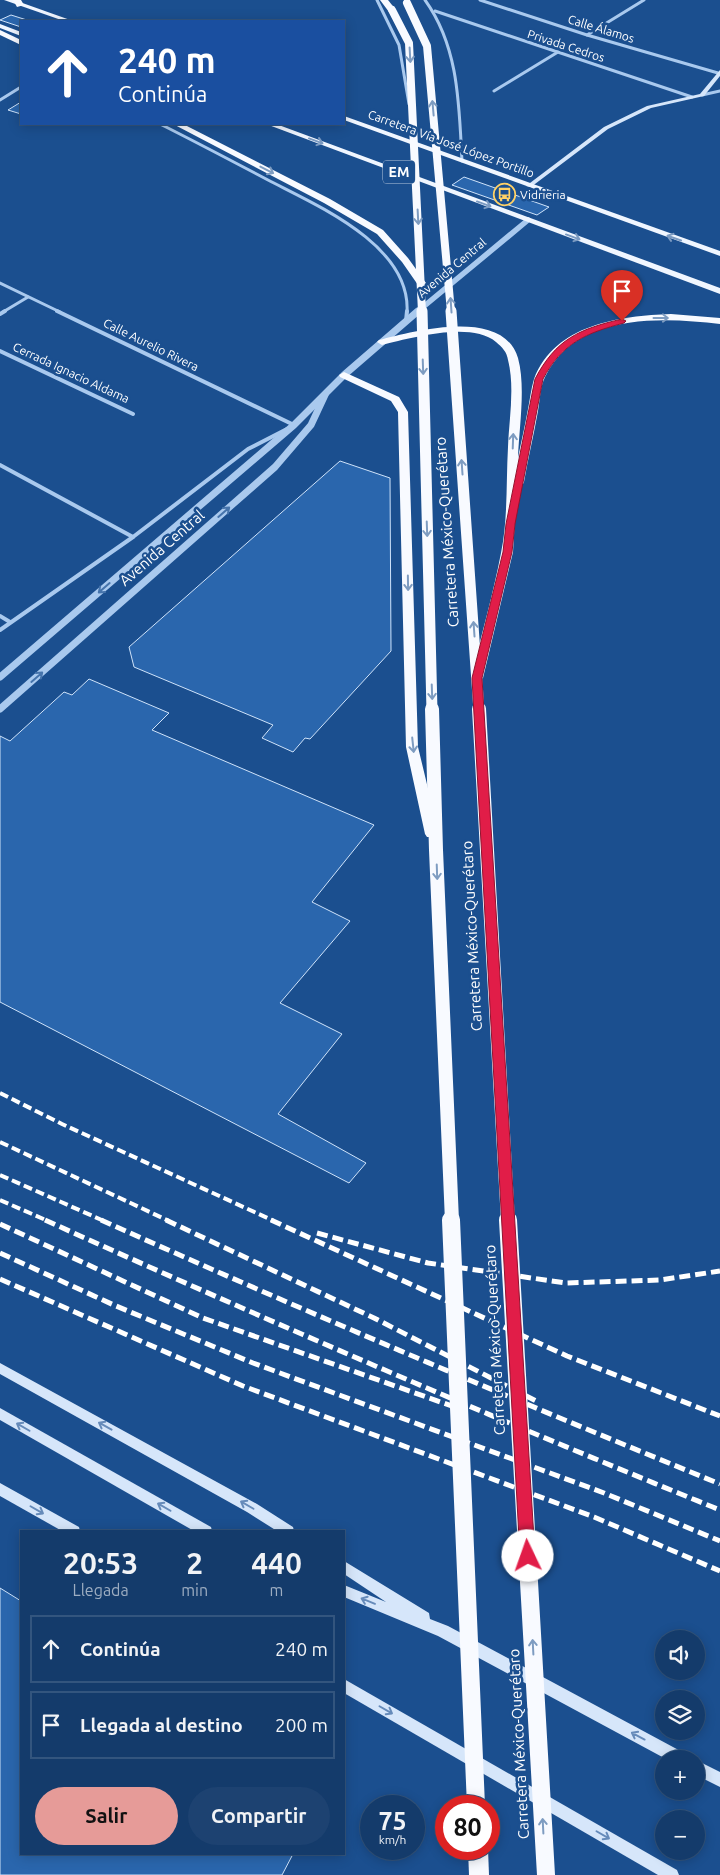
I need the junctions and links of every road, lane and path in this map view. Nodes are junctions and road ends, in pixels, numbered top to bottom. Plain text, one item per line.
1 (7, 0) edge
2 (377, 0) edge
3 (384, 0) edge
4 (425, 0) edge
5 (480, 0) edge
6 (493, 0) edge
7 (644, 0) edge
8 (19, 2) edge
9 (406, 2) edge
10 (488, 3) junction
11 (435, 11) junction
12 (67, 20) edge
13 (0, 26) edge
14 (0, 32) edge
15 (20, 34) edge
16 (587, 35) junction
17 (20, 42) edge
18 (558, 52) junction
19 (719, 72) edge
20 (20, 89) edge
21 (494, 91) dead end
22 (720, 92) edge
23 (702, 94) junction
24 (692, 97) junction
25 (0, 100) edge
26 (345, 118) edge
27 (162, 125) edge
28 (179, 125) edge
29 (273, 125) edge
30 (406, 141) junction
31 (462, 161) junction
32 (529, 186) junction
33 (528, 220) junction
34 (720, 254) edge
35 (0, 283) edge
36 (421, 283) junction
37 (720, 291) edge
38 (28, 297) junction
39 (0, 314) edge
40 (406, 320) junction
41 (720, 321) edge
42 (382, 342) junction
43 (0, 351) edge
44 (344, 375) junction
45 (325, 395) junction
46 (133, 414) dead end
47 (294, 425) junction
48 (405, 429) joint
49 (0, 464) edge
50 (510, 524) junction
51 (133, 537) junction
52 (0, 616) edge
53 (10, 622) junction
54 (0, 630) edge
55 (0, 677) edge
56 (477, 678) junction
57 (0, 709) edge
58 (436, 850) junction
59 (0, 1368) edge
60 (0, 1414) edge
61 (0, 1489) edge
62 (72, 1530) edge
63 (204, 1530) edge
64 (286, 1530) edge
65 (345, 1568) edge
66 (345, 1591) edge
67 (443, 1631) junction
68 (345, 1687) edge
69 (664, 1750) edge
70 (705, 1772) edge
71 (720, 1780) edge
72 (476, 1795) edge
73 (478, 1860) edge
74 (479, 1875) edge
75 (546, 1875) edge
76 (672, 1875) edge

1 - 8 main road
2 - 30 street
3 -> 36 highway, Carretera México-Querétaro, bridge
4 - 11 street
5 - 10 street, Calle Álamos
6 - 10 street
7 - 16 street
8 - 12 main road
56 -> 9 highway, Carretera México-Querétaro, bridge
10 - 16 street, Calle Álamos
11 - 18 street, Privada Cedros
11 - 31 street
13 - 15 main road
14 - 17 highway
16 - 19 street, Calle Álamos
18 - 21 street
18 - 24 street, Privada Cedros
19 - 23 main road
20 - 25 street
22 - 23 street
23 - 24 main road
24 - 32 main road
26 - 30 main road, Carretera Vía José López Portillo / EM
27 - 40 street
28 -> 36 highway
29 -> 33 main road, EM
30 - 31 main road, Carretera Vía José López Portillo / EM
31 - 32 main road, Carretera Vía José López Portillo / EM
34 -> 32 main road, Carretera Vía José López Portillo / EM
33 -> 37 main road, EM
33 - 40 street, Avenida Central
35 - 38 street, Calle Aurelio Rivera
36 -> 58 highway, Carretera México-Querétaro, bridge
38 - 39 street
38 - 47 street, Calle Aurelio Rivera
40 - 42 street, Avenida Central
50 -> 41 highway
42 - 44 street, Avenida Central
50 -> 42 highway
43 - 46 street, Cerrada Ignacio Aldama
44 - 45 street, Avenida Central
44 - 48 highway
45 - 47 street, Avenida Central
57 -> 45 street, Avenida Central
47 - 51 street
47 -> 55 street, Avenida Central
48 -> 58 highway, bridge
49 - 51 street
50 - 56 highway
51 - 53 street
52 - 53 street
53 - 54 street
75 -> 56 highway, Carretera México-Querétaro, bridge
58 -> 72 highway, Carretera México-Querétaro, bridge
64 -> 59 main road
63 -> 60 main road
61 -> 62 main road
65 - 67 main road
67 -> 66 main road
69 -> 67 main road
68 -> 76 main road
70 - 71 main road
73 - 74 highway

